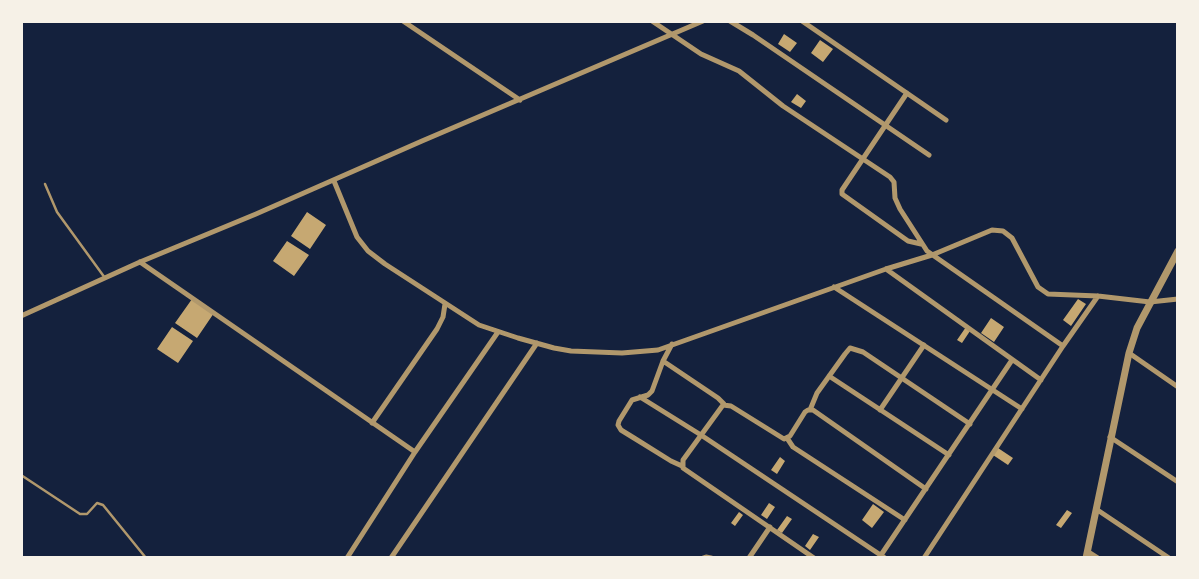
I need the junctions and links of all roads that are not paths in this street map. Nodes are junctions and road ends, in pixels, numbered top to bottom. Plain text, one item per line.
1 (403, 21) edge
2 (652, 21) edge
3 (703, 21) edge
4 (730, 21) edge
5 (802, 21) edge
6 (673, 34) junction
7 (907, 93) junction
8 (520, 100) junction
9 (946, 120) dead end
10 (885, 125) junction
11 (929, 155) dead end
12 (863, 159) junction
13 (334, 181) junction
14 (45, 184) dead end
15 (921, 244) junction
16 (1178, 251) edge
17 (932, 254) junction
18 (140, 262) junction
19 (886, 269) junction
20 (105, 278) junction
21 (834, 287) junction
22 (1098, 296) junction
23 (1178, 299) edge
24 (1150, 302) junction
25 (445, 304) junction
26 (21, 316) edge
27 (498, 332) junction
28 (537, 343) junction
29 (672, 344) junction
30 (924, 345) junction
31 (1063, 346) junction
32 (1129, 353) junction
33 (1012, 360) junction
34 (663, 361) junction
35 (829, 376) junction
36 (902, 378) junction
37 (1041, 380) junction
38 (1178, 387) edge
39 (993, 389) junction
40 (640, 397) junction
41 (724, 404) junction
42 (1023, 409) junction
43 (810, 410) junction
44 (880, 410) junction
45 (372, 423) junction
46 (970, 424) junction
47 (701, 435) junction
48 (787, 438) junction
49 (1110, 438) junction
50 (415, 452) junction
51 (949, 455) junction
52 (682, 466) junction
53 (21, 475) edge
54 (1178, 482) edge
55 (926, 489) junction
56 (1096, 509) junction
57 (905, 520) junction
58 (770, 527) junction
59 (1086, 554) edge
60 (882, 557) edge
61 (146, 558) edge
62 (347, 558) edge
63 (391, 558) edge
64 (703, 558) edge
65 (710, 558) edge
66 (749, 558) edge
67 (814, 558) edge
68 (924, 558) edge
69 (1098, 558) edge
70 (1169, 558) edge

1 - 8 street
2 - 6 street
3 - 6 street
4 - 10 street
5 - 7 street
6 - 8 street
6 - 12 street
7 - 9 street
7 - 10 street
8 - 13 street
10 - 11 street
10 - 12 street
12 - 15 street
12 - 15 street
13 - 18 street
13 - 25 street
14 - 20 lane
15 - 17 street
16 - 24 street
17 - 19 street
17 - 22 street
17 - 31 street
18 - 20 street
18 - 45 street
19 - 21 street
19 - 33 street
20 - 26 street
21 - 29 street
21 - 30 street
22 - 24 street
22 - 31 street
23 - 24 street
24 - 32 street
25 - 27 street
25 - 45 street
27 - 28 street
27 - 50 street
28 - 29 street
28 - 63 street
29 - 34 street
30 - 36 street
30 - 39 street
31 - 37 street
32 - 38 street
32 - 49 street
33 - 37 street
33 - 39 street
34 - 40 street
34 - 41 street
35 - 36 street
35 - 43 street
35 - 44 street
36 - 44 street
36 - 46 street
37 - 42 street
39 - 42 street
39 - 46 street
40 - 47 street
40 - 52 street
41 - 47 street
41 - 48 street
42 - 68 street
43 - 48 street
43 - 55 street
44 - 51 street
45 - 50 street
46 - 51 street
47 - 52 street
47 - 60 street
48 - 57 street
49 - 54 street
49 - 56 street
50 - 62 street
51 - 55 street
52 - 58 street
53 - 61 lane
55 - 57 street
56 - 59 street
56 - 70 street
57 - 60 street
58 - 66 street
58 - 67 street
59 - 69 street
64 - 65 street

